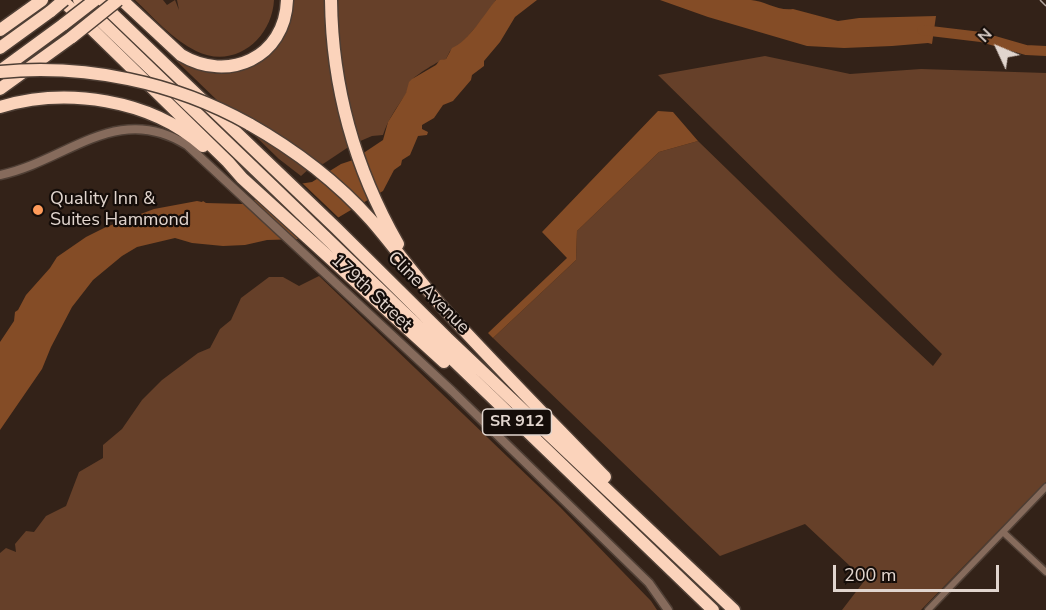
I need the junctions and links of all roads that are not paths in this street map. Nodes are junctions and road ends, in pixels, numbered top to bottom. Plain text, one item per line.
1 (63, 0) edge
2 (80, 0) edge
3 (97, 0) edge
4 (120, 0) edge
5 (287, 0) edge
6 (331, 0) edge
7 (39, 2) edge
8 (0, 30) edge
9 (0, 48) edge
10 (0, 71) edge
11 (0, 89) edge
12 (0, 107) edge
13 (0, 175) edge
14 (242, 178) junction
15 (303, 244) junction
16 (416, 276) junction
17 (514, 419) junction
18 (1046, 487) edge
19 (637, 518) junction
20 (1003, 532) junction
21 (1046, 572) edge
22 (668, 610) edge
23 (713, 610) edge
24 (734, 610) edge
25 (927, 610) edge

1 - 9 highway, bridge
1 - 14 highway
2 - 17 highway, Cline Avenue / SR 912
3 - 10 highway, bridge
3 - 19 highway, Cline Avenue / SR 912
4 - 5 highway
4 - 11 highway, bridge
6 - 16 highway
7 - 8 highway
10 - 16 highway, bridge
12 - 14 highway
13 - 15 street, 179th Street
14 - 15 highway
15 - 17 highway
15 - 22 street, 179th Street
16 - 19 highway
17 - 23 highway, Cline Avenue / SR 912
18 - 20 street
19 - 24 highway, Cline Avenue / SR 912
20 - 21 street
20 - 25 street

